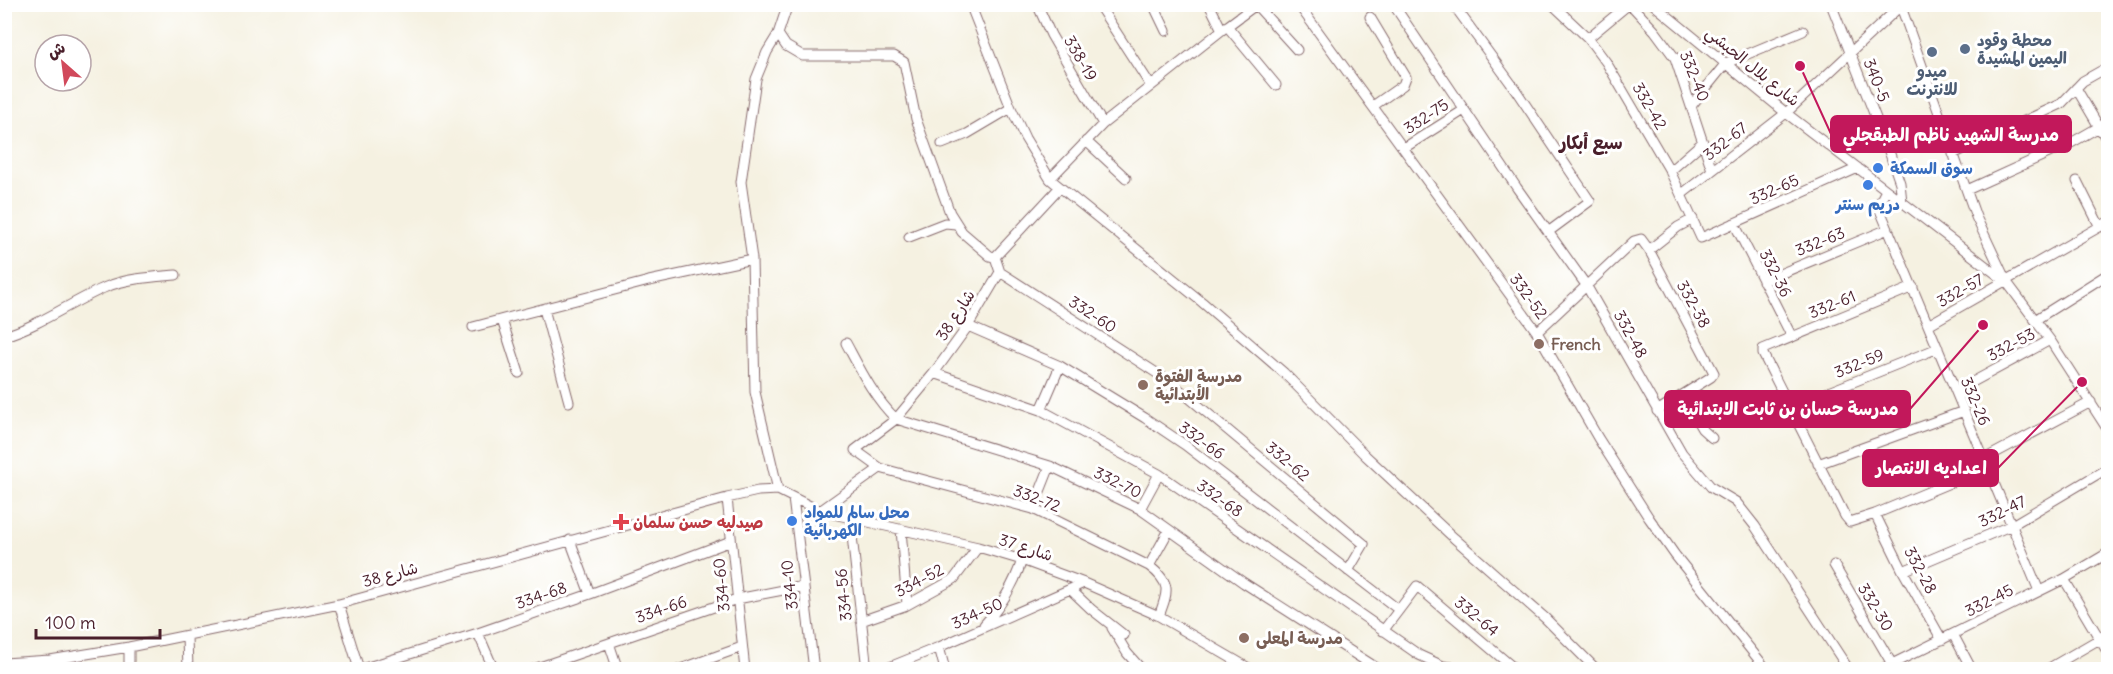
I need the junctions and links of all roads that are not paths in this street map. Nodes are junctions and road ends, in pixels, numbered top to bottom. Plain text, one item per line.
1 (788, 4) edge
2 (970, 4) edge
3 (1037, 4) edge
4 (1098, 4) edge
5 (1209, 4) edge
6 (1298, 4) edge
7 (1393, 4) edge
8 (1453, 4) edge
9 (1552, 4) edge
10 (1629, 4) edge
11 (1653, 4) edge
12 (1831, 4) edge
13 (1155, 5) edge
14 (1257, 5) edge
15 (1902, 5) edge
16 (1370, 17) dead end
17 (1225, 28) junction
18 (1803, 31) dead end
19 (1166, 32) dead end
20 (777, 34) junction
21 (1588, 38) junction
22 (1297, 50) dead end
23 (1850, 53) junction
24 (1726, 63) junction
25 (2109, 67) edge
26 (1276, 85) dead end
27 (1151, 86) junction
28 (2076, 88) junction
29 (1692, 105) junction
30 (1373, 106) junction
31 (1011, 108) junction
32 (1464, 110) junction
33 (1786, 113) junction
34 (1103, 124) junction
35 (2099, 127) junction
36 (1086, 141) junction
37 (1703, 142) junction
38 (2109, 142) edge
39 (942, 144) dead end
40 (1404, 148) junction
41 (1953, 154) junction
42 (1858, 168) junction
43 (1712, 170) junction
44 (1670, 171) junction
45 (1125, 178) dead end
46 (1050, 179) junction
47 (2077, 181) dead end
48 (1060, 187) junction
49 (1886, 190) junction
50 (1967, 190) junction
51 (1682, 194) junction
52 (1902, 202) junction
53 (1693, 219) junction
54 (1734, 223) junction
55 (956, 224) junction
56 (2104, 225) edge
57 (1888, 229) junction
58 (1548, 232) junction
59 (909, 237) dead end
60 (1701, 237) joint
61 (1649, 250) junction
62 (995, 257) junction
63 (752, 260) junction
64 (1000, 272) junction
65 (2109, 274) edge
66 (176, 275) dead end
67 (1763, 280) junction
68 (2006, 281) junction
69 (1586, 285) junction
70 (1913, 287) junction
71 (544, 309) junction
72 (502, 320) junction
73 (2035, 320) junction
74 (1928, 325) junction
75 (968, 326) junction
76 (473, 327) dead end
77 (1537, 332) junction
78 (4, 336) edge
79 (1792, 337) junction
80 (2050, 340) junction
81 (846, 343) dead end
82 (1938, 348) junction
83 (1060, 366) junction
84 (519, 373) dead end
85 (934, 373) junction
86 (1170, 381) joint
87 (1956, 391) junction
88 (1682, 395) junction
89 (568, 402) dead end
90 (2091, 402) junction
91 (1791, 407) junction
92 (1041, 410) junction
93 (1657, 411) junction
94 (1964, 411) junction
95 (896, 419) junction
96 (2109, 430) edge
97 (1712, 438) dead end
98 (855, 450) joint
99 (1986, 463) junction
100 (1818, 464) junction
101 (1050, 466) junction
102 (880, 468) junction
103 (2109, 468) edge
104 (1159, 474) junction
105 (777, 490) junction
106 (727, 498) junction
107 (793, 498) junction
108 (1033, 509) junction
109 (1140, 509) junction
110 (820, 511) junction
111 (1875, 514) junction
112 (850, 518) junction
113 (2012, 525) junction
114 (901, 530) junction
115 (1169, 530) junction
116 (570, 540) junction
117 (731, 541) junction
118 (978, 547) junction
119 (2109, 553) edge
120 (1022, 561) junction
121 (1149, 566) junction
122 (1834, 566) dead end
123 (1347, 571) junction
124 (1903, 571) junction
125 (2064, 579) junction
126 (1084, 583) junction
127 (804, 586) junction
128 (1070, 589) junction
129 (2039, 591) junction
130 (590, 594) junction
131 (737, 599) junction
132 (339, 604) junction
133 (907, 605) junction
134 (1399, 610) junction
135 (1159, 616) junction
136 (861, 621) junction
137 (1107, 621) junction
138 (983, 627) junction
139 (1383, 631) junction
140 (478, 633) junction
141 (1953, 634) junction
142 (1124, 635) dead end
143 (187, 636) junction
144 (2104, 636) edge
145 (1942, 640) junction
146 (609, 643) junction
147 (129, 647) junction
148 (742, 647) junction
149 (939, 647) junction
150 (2109, 652) edge
151 (4, 663) edge
152 (1892, 664) junction
153 (129, 669) edge
154 (188, 669) edge
155 (359, 669) edge
156 (494, 669) edge
157 (531, 669) edge
158 (618, 669) edge
159 (678, 669) edge
160 (745, 669) edge
161 (814, 669) edge
162 (867, 669) edge
163 (882, 669) edge
164 (945, 669) edge
165 (1142, 669) edge
166 (1252, 669) edge
167 (1380, 669) edge
168 (1475, 669) edge
169 (1516, 669) edge
170 (1597, 669) edge
171 (1767, 669) edge
172 (1849, 669) edge
173 (1882, 669) edge
174 (1972, 669) edge
175 (2046, 669) edge

1 - 20 street
2 - 31 street
3 - 34 street, 338-19
4 - 27 street
5 - 17 street
6 - 30 street, 332-52
7 - 32 street, 332-48
8 - 58 street
9 - 21 street, 332-42
10 - 21 street
10 - 29 street, 332-40
11 - 24 street, شارع بلال الحبشي
12 - 23 street, 340-5
13 - 19 street
14 - 17 street
14 - 22 street
15 - 23 street, 332-67
15 - 41 street
16 - 30 street
17 - 26 street
17 - 27 street
18 - 24 street
20 - 55 street
20 - 63 street
21 - 44 street, 332-42
23 - 33 street, 332-67
23 - 52 street, 340-5
24 - 29 street
24 - 33 street, شارع بلال الحبشي
25 - 28 street
27 - 34 street
28 - 35 street
28 - 41 street
29 - 37 street, 332-40
30 - 40 street, 332-52
31 - 39 street
31 - 46 street
32 - 40 street, 332-75
32 - 58 street, 332-48
33 - 42 street, شارع بلال الحبشي
33 - 43 street, 332-67
34 - 36 street
35 - 38 street
35 - 50 street
36 - 45 street
36 - 46 street
37 - 43 street, 332-40
37 - 44 street
40 - 77 street, 332-52
41 - 50 street
42 - 49 street, شارع بلال الحبشي
42 - 54 street, 332-65
43 - 51 street, 332-67
44 - 51 street, 332-42
46 - 48 street
47 - 56 street
48 - 62 street
48 - 170 street
49 - 52 street, شارع بلال الحبشي
49 - 57 street, 332-26
50 - 68 street
51 - 53 street, 332-42
52 - 68 street, شارع بلال الحبشي
53 - 60 street, 332-42
53 - 61 street
54 - 60 street, 332-65
54 - 67 street, 332-36
55 - 59 street
55 - 62 street
56 - 68 street, 332-57
57 - 67 street, 332-63
57 - 70 street, 332-26
58 - 69 street, 332-48
61 - 69 street
61 - 88 street, 332-38
62 - 64 street
63 - 71 street
63 - 105 street
64 - 75 street, شارع 38
64 - 86 street, 332-60
65 - 73 street
66 - 78 street
67 - 79 street, 332-36
68 - 73 street
68 - 74 street, 332-57
69 - 77 street
69 - 93 street, 332-48
70 - 74 street, 332-26
70 - 79 street, 332-61
71 - 72 street
71 - 89 street
72 - 76 street
72 - 84 street
73 - 80 street
74 - 82 street, 332-26
75 - 83 street, 332-66
75 - 85 street, شارع 38
77 - 171 street, 332-52
79 - 91 street, 332-61
80 - 87 street, 332-53
80 - 90 street
81 - 95 street
82 - 87 street, 332-26
82 - 91 street, 332-59
83 - 92 street
83 - 123 street, 332-66
85 - 92 street, 332-68
85 - 95 street, شارع 38
86 - 123 street, 332-62
87 - 94 street, 332-26
88 - 93 street
88 - 97 street
90 - 96 street
90 - 99 street
91 - 100 street
92 - 104 street, 332-68
93 - 172 street, 332-48
94 - 99 street, 332-26
94 - 100 street
95 - 98 street, شارع 38
95 - 101 street, 332-70
98 - 102 street, 332-72
99 - 111 street
99 - 113 street, 332-26
100 - 111 street
101 - 108 street
101 - 109 street, 332-70
102 - 108 street, 332-72
102 - 110 street
103 - 113 street, 332-47
104 - 109 street
104 - 139 street, 332-68
105 - 106 street, شارع 38
105 - 107 street, شارع 37
106 - 116 street, شارع 38
106 - 117 street, 334-60
107 - 110 street, شارع 37
107 - 127 street, 334-10
108 - 121 street, 332-72
109 - 115 street, 332-70
110 - 112 street, شارع 37
111 - 124 street, 332-28
112 - 114 street, شارع 37
112 - 136 street, 334-56
113 - 124 street, 332-47
113 - 129 street, 332-26
114 - 118 street, شارع 37
114 - 133 street
115 - 121 street
115 - 167 street, 332-70
116 - 130 street
116 - 132 street, شارع 38
117 - 130 street, 334-68
117 - 131 street, 334-60
118 - 120 street, شارع 37
118 - 133 street, 334-52
119 - 125 street, 332-45
120 - 126 street, شارع 37
120 - 138 street
121 - 135 street, 332-72
122 - 152 street, 332-30
123 - 134 street, 332-66
124 - 145 street, 332-28
125 - 129 street, 332-45
125 - 144 street
126 - 128 street, 334-50
126 - 135 street, شارع 37
127 - 131 street, 334-66
127 - 161 street, 334-10
128 - 137 street
128 - 138 street, 334-50
129 - 141 street, 332-45
130 - 140 street, 334-68
131 - 146 street, 334-66
131 - 148 street, 334-60
132 - 143 street, شارع 38
132 - 155 street
133 - 136 street, 334-52
134 - 139 street
134 - 169 street, 332-64
135 - 166 street, شارع 37
136 - 162 street, 334-56
137 - 142 street
137 - 165 street
138 - 149 street, 334-50
139 - 168 street, 332-68
140 - 155 street, 334-68
140 - 156 street
141 - 145 street, 332-45
141 - 174 street
143 - 147 street, شارع 38
143 - 154 street
144 - 150 street
144 - 175 street
145 - 152 street, 332-45
146 - 157 street, 334-66
146 - 158 street
147 - 151 street, شارع 38
147 - 153 street
148 - 159 street
148 - 160 street, 334-60
149 - 163 street, 334-50
149 - 164 street
152 - 173 street, 332-45

